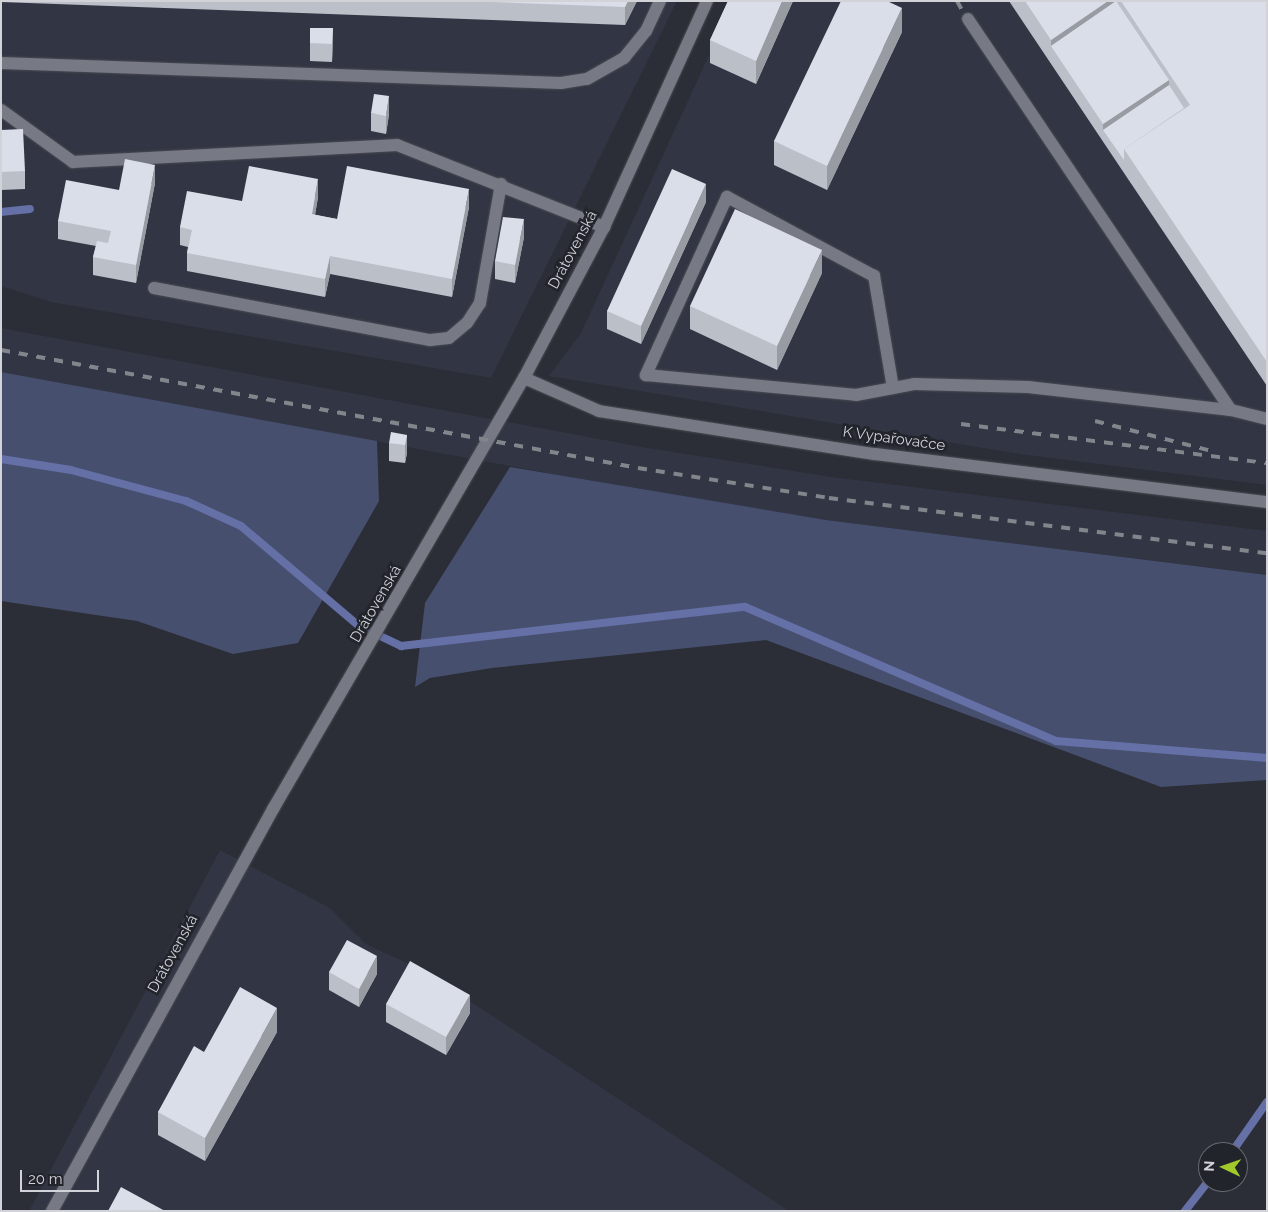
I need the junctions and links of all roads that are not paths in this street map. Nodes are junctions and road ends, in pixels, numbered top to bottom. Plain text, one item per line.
1 (660, 1) edge
2 (707, 1) edge
3 (968, 19) dead end
4 (1, 63) edge
5 (1, 110) edge
6 (501, 184) junction
7 (604, 227) junction
8 (154, 288) dead end
9 (524, 378) junction
10 (893, 388) junction
11 (1231, 410) junction
12 (1267, 418) edge
13 (1267, 502) edge
14 (52, 1211) edge

1 - 4 street
2 - 7 street, Drátovenská
3 - 11 street
5 - 6 street
6 - 7 street
6 - 8 street
7 - 9 street, Drátovenská
9 - 13 street, K Vypařovačce
9 - 14 street, Drátovenská
10 - 10 street
10 - 11 street
11 - 12 street

